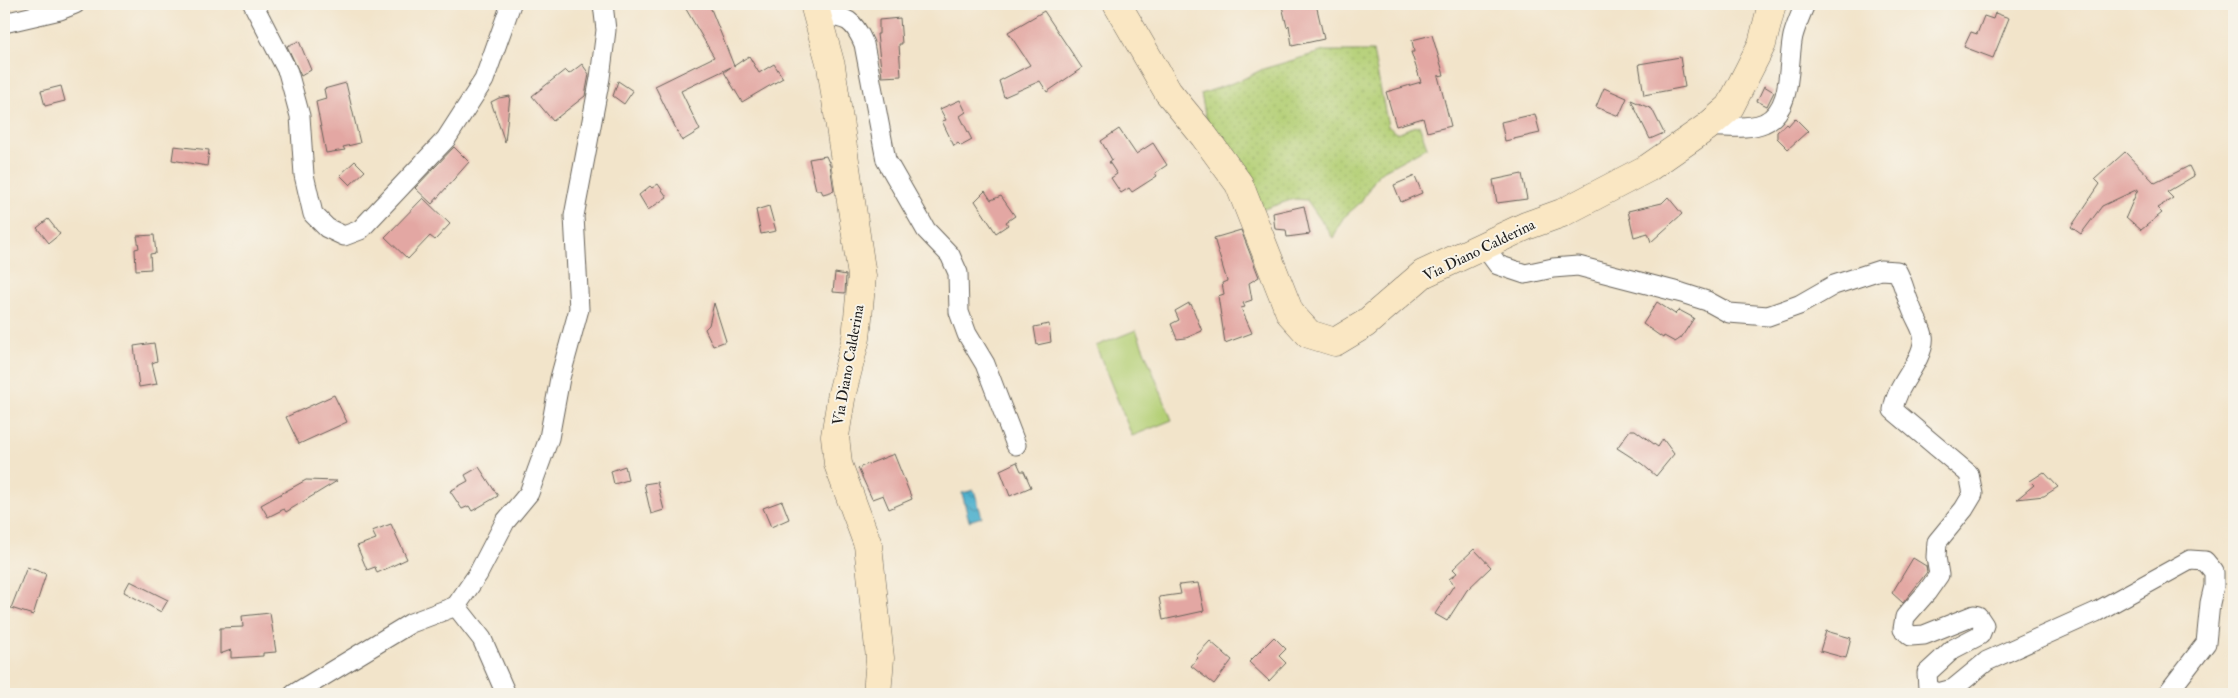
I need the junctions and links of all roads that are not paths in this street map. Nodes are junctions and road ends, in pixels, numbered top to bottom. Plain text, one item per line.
1 (75, 4) edge
2 (511, 4) edge
3 (603, 4) edge
4 (1117, 4) edge
5 (1772, 4) edge
6 (1805, 4) edge
7 (253, 7) edge
8 (816, 9) edge
9 (4, 23) edge
10 (1707, 127) junction
11 (1484, 246) junction
12 (1016, 445) dead end
13 (456, 606) junction
14 (294, 694) edge
15 (506, 694) edge
16 (878, 694) edge
17 (2167, 694) edge

1 - 9 street
2 - 7 street
3 - 13 street
4 - 11 main road, Via Diano Calderina
5 - 10 main road, Via Diano Calderina
6 - 10 street
8 - 12 street
8 - 16 main road, Via Diano Calderina
10 - 11 main road, Via Diano Calderina
11 - 17 street
13 - 14 street
13 - 15 street

